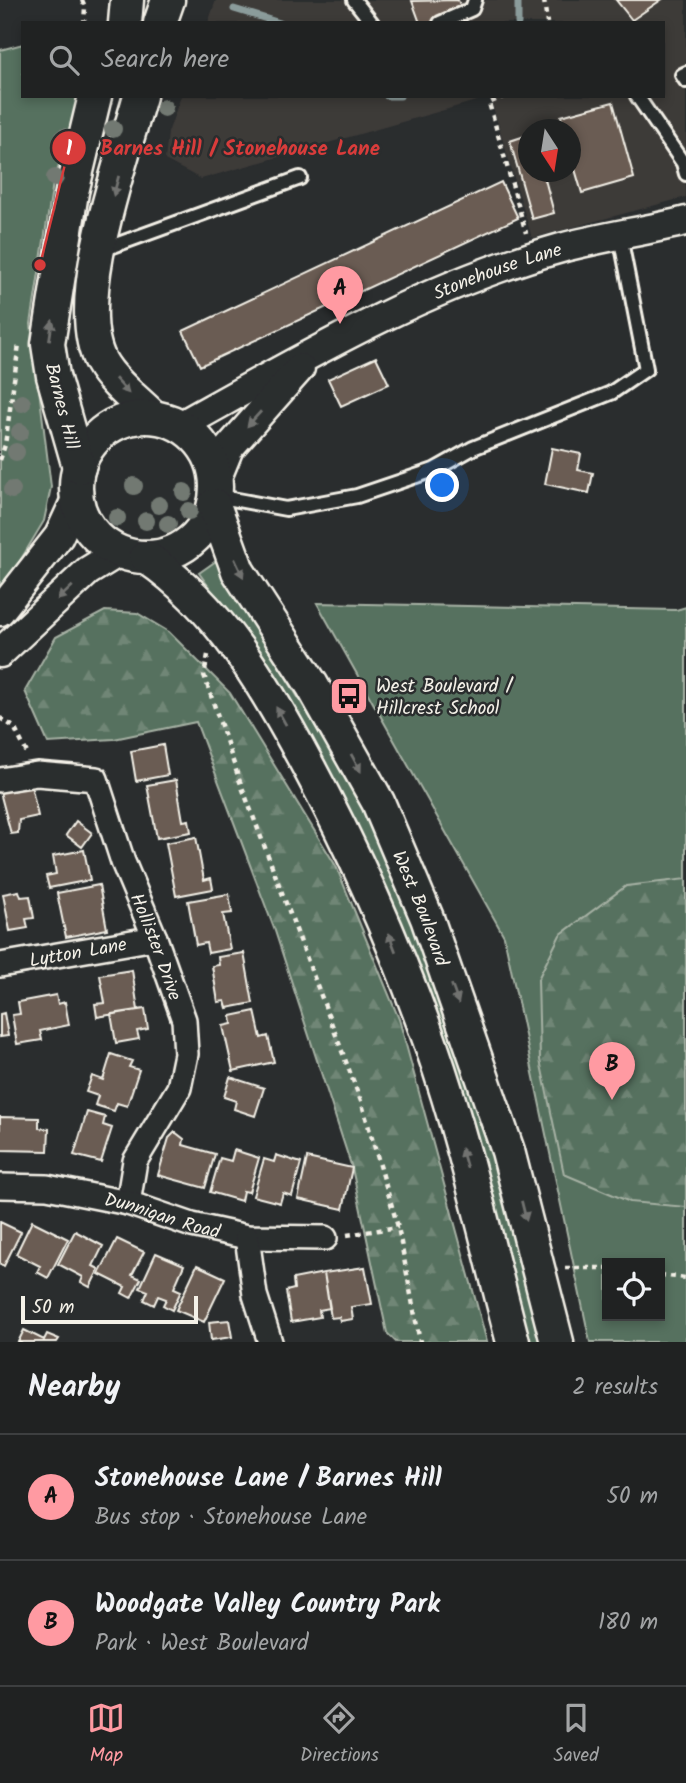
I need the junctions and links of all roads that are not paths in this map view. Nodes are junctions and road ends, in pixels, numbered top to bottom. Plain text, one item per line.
1 (127, 0) edge
2 (168, 0) edge
3 (354, 0) edge
4 (475, 0) edge
5 (125, 21) edge
6 (161, 21) edge
7 (370, 21) edge
8 (445, 21) edge
9 (686, 73) edge
10 (686, 81) edge
11 (95, 98) edge
12 (139, 98) edge
13 (638, 98) edge
14 (686, 174) edge
15 (300, 178) dead end
16 (686, 221) edge
17 (620, 236) junction
18 (98, 251) junction
19 (316, 350) junction
20 (167, 421) junction
21 (78, 482) junction
22 (216, 493) junction
23 (133, 555) junction
24 (0, 611) edge
25 (0, 653) edge
26 (0, 780) edge
27 (155, 938) junction
28 (0, 965) edge
29 (0, 1186) edge
30 (128, 1203) junction
31 (247, 1237) junction
32 (325, 1238) road end
33 (270, 1342) edge
34 (513, 1342) edge
35 (557, 1342) edge

1 - 5 main road
2 - 6 main road
3 - 7 lane
4 - 8 lane
9 - 10 lane
21 -> 11 main road, Barnes Hill
12 -> 18 main road
13 - 14 lane
15 - 18 lane
16 - 17 street, Stonehouse Lane
17 - 19 street, Stonehouse Lane
17 - 22 lane
18 -> 20 main road
19 - 20 street, Stonehouse Lane
19 -> 22 street, Stonehouse Lane
20 - 21 main road
20 - 22 main road
21 - 23 main road
21 - 24 street
22 - 23 main road
22 -> 35 main road, West Boulevard
23 -> 25 street
34 -> 23 main road, West Boulevard
26 - 27 street, Hollister Drive
27 - 28 street, Lytton Lane
27 - 30 street, Hollister Drive
29 - 30 street, Dunnigan Road
30 - 31 street, Dunnigan Road
31 - 32 street, Dunnigan Road
31 - 33 street

